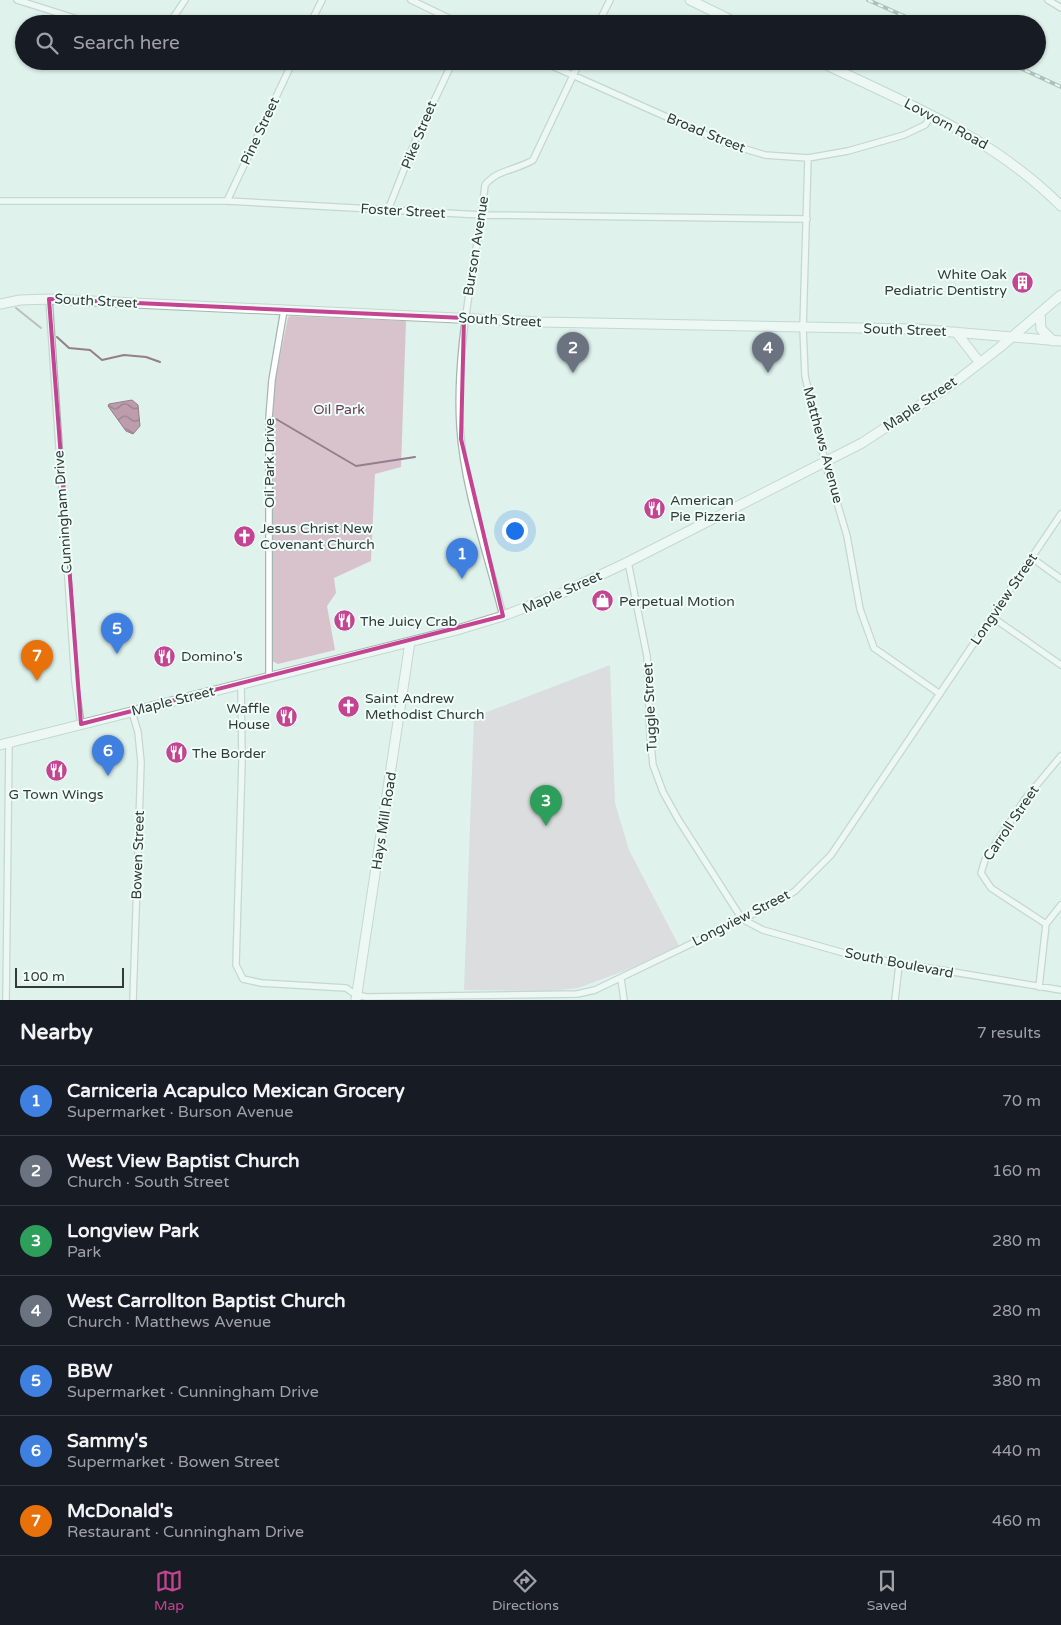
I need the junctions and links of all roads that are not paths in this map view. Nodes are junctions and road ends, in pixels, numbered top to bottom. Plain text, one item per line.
1 (16, 0) edge
2 (185, 0) edge
3 (322, 0) edge
4 (411, 0) edge
5 (610, 0) edge
6 (690, 0) edge
7 (1048, 0) edge
8 (1061, 8) edge
9 (64, 15) edge
10 (175, 15) edge
11 (314, 15) edge
12 (442, 15) edge
13 (602, 15) edge
14 (721, 15) edge
15 (289, 70) edge
16 (449, 70) edge
17 (560, 70) edge
18 (576, 70) edge
19 (837, 70) edge
20 (573, 76) junction
21 (932, 115) junction
22 (808, 158) junction
23 (0, 200) edge
24 (227, 201) junction
25 (1061, 206) edge
26 (388, 210) junction
27 (482, 215) junction
28 (807, 219) junction
29 (1061, 294) edge
30 (49, 299) junction
31 (0, 304) edge
32 (284, 310) junction
33 (1040, 313) junction
34 (464, 318) junction
35 (803, 328) junction
36 (956, 332) junction
37 (1011, 338) junction
38 (1057, 341) edge
39 (980, 363) junction
40 (825, 462) junction
41 (1061, 514) edge
42 (1032, 558) junction
43 (628, 562) junction
44 (1061, 579) edge
45 (503, 616) junction
46 (992, 617) junction
47 (410, 642) junction
48 (1061, 665) edge
49 (269, 677) junction
50 (242, 684) junction
51 (940, 694) junction
52 (132, 712) junction
53 (81, 724) junction
54 (4, 744) edge
55 (1061, 756) edge
56 (1061, 905) edge
57 (742, 919) junction
58 (1046, 924) junction
59 (899, 965) junction
60 (621, 979) junction
61 (1039, 987) junction
62 (1061, 990) edge
63 (356, 997) edge
64 (6, 1000) edge
65 (133, 1000) edge
66 (624, 1000) edge
67 (895, 1000) edge

1 - 9 street
2 - 10 street
3 - 11 street
4 - 12 street
5 - 13 street
6 - 14 street
7 - 8 street
15 - 24 street, Pine Street
16 - 26 street, Pike Street
17 - 20 street, Broad Street
18 - 20 street, Burson Avenue
19 - 21 street, Lovvorn Road
20 - 22 street, Broad Street
20 - 27 street, Burson Avenue
21 - 22 street, Broad Street
21 - 25 street, Lovvorn Road
22 - 28 street, Matthews Avenue
23 - 24 street, Foster Street
24 - 26 street, Foster Street
26 - 27 street, Foster Street
27 - 28 street, Foster Street
27 - 34 street, Burson Avenue
28 - 35 street, Matthews Avenue
29 - 33 street, Maple Street
30 - 31 street, South Street
30 - 32 street, South Street
30 - 53 street, Cunningham Drive
32 - 34 street, South Street
32 - 49 street, Oil Park Drive
33 - 37 street, Maple Street
33 - 38 street
34 - 35 street, South Street
34 - 45 street, Burson Avenue
35 - 36 street, South Street
35 - 40 street, Matthews Avenue
36 - 37 street, South Street
36 - 39 street
37 - 38 street, South Street
37 - 39 street, Maple Street
39 - 40 street, Maple Street
40 - 43 street, Maple Street
40 - 51 street, Matthews Avenue
41 - 42 street, Longview Street
42 - 44 street
42 - 46 street, Longview Street
43 - 45 street, Maple Street
43 - 57 street, Tuggle Street
45 - 47 street, Maple Street
46 - 48 street
46 - 51 street, Longview Street
47 - 49 street, Maple Street
47 - 63 street, Hays Mill Road
49 - 50 street, Maple Street
50 - 52 street, Maple Street
50 - 63 street, Longview Street
51 - 57 street, Longview Street
52 - 53 street, Maple Street
52 - 65 street, Bowen Street
53 - 54 street, Maple Street
54 - 64 street
55 - 58 street, Carroll Street
56 - 58 street
57 - 59 street, South Boulevard
57 - 60 street, Longview Street
58 - 61 street
59 - 61 street, South Boulevard
59 - 67 street
60 - 63 street, Longview Street
60 - 66 street
61 - 62 street, South Boulevard

